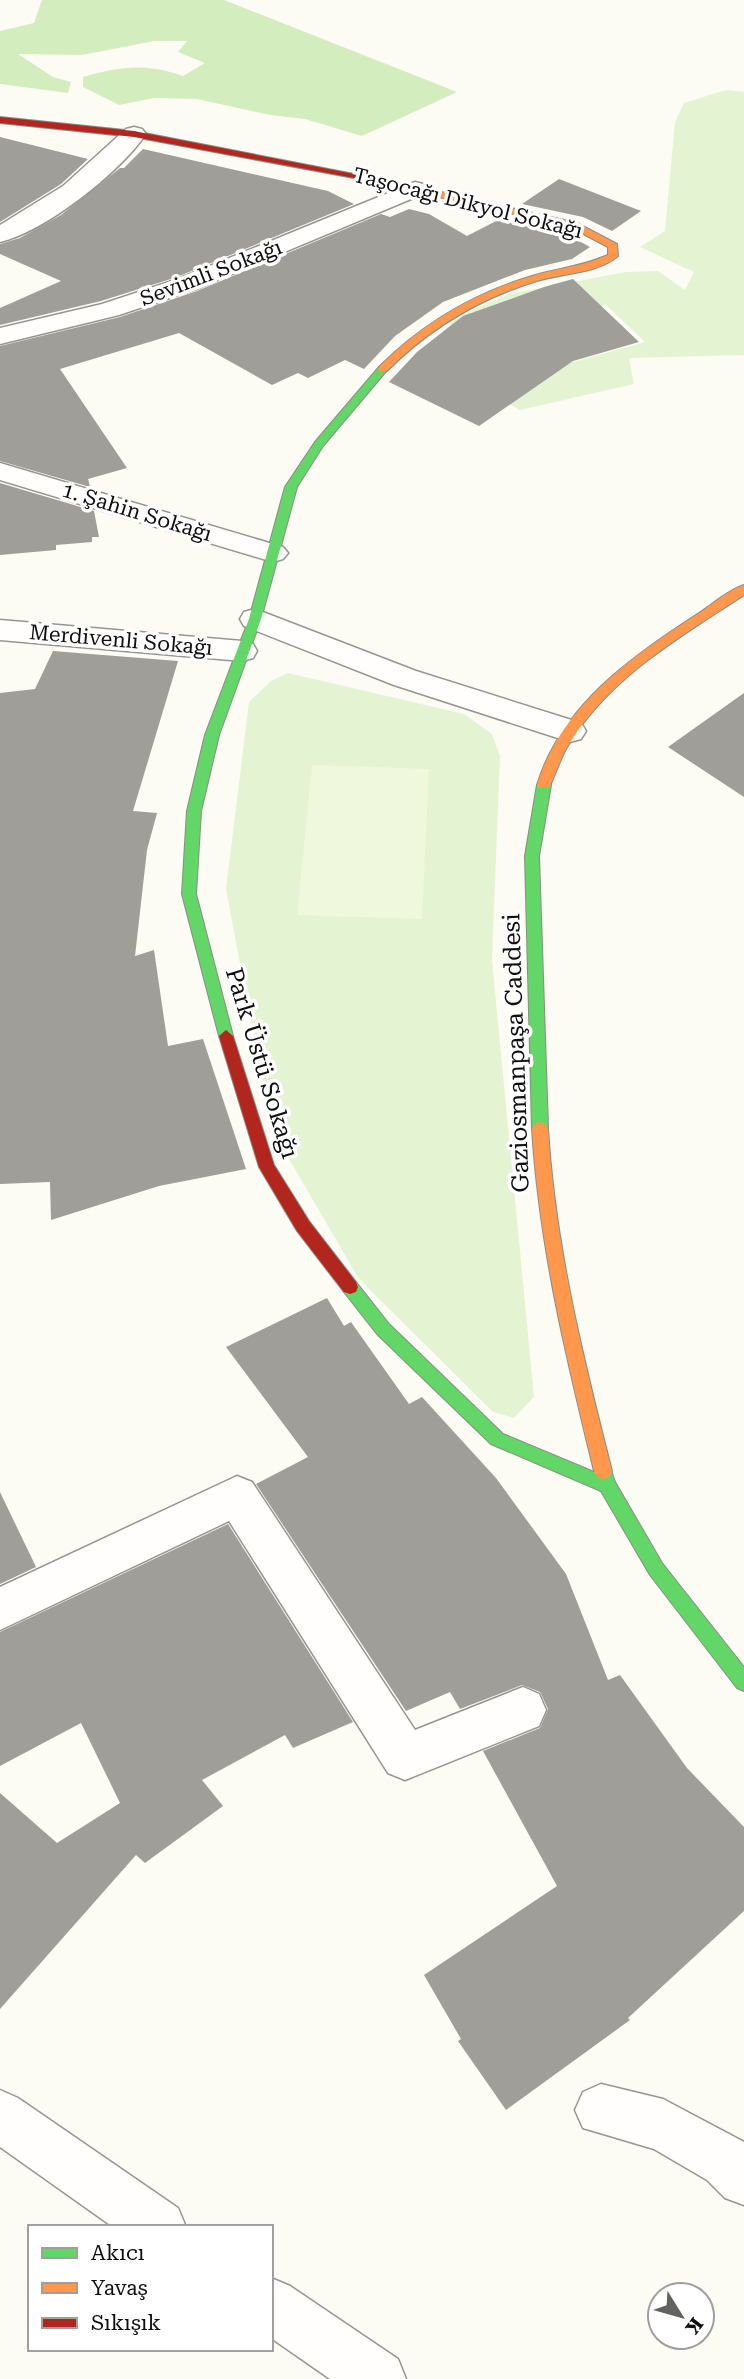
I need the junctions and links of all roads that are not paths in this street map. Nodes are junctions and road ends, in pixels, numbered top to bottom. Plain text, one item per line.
1 (0, 120) edge
2 (134, 134) junction
3 (415, 189) junction
4 (0, 235) edge
5 (0, 335) edge
6 (0, 471) edge
7 (273, 553) junction
8 (744, 589) edge
9 (255, 619) junction
10 (0, 629) edge
11 (242, 651) junction
12 (570, 731) junction
13 (607, 1485) junction
14 (0, 1609) edge
15 (744, 1682) edge
16 (523, 1710) dead end
17 (601, 2110) dead end
18 (0, 2116) edge
19 (744, 2179) edge
20 (156, 2225) edge
21 (273, 2306) edge
22 (378, 2379) edge

1 - 2 street, Taşocağı Dikyol Sokağı
2 - 3 street, Taşocağı Dikyol Sokağı
2 - 4 street
3 - 5 street, Sevimli Sokağı
3 - 7 street, Taşocağı Dikyol Sokağı
6 - 7 street, 1. Şahin Sokağı
7 - 9 street, Park Üstü Sokağı
8 - 12 street, Gaziosmanpaşa Caddesi
9 - 11 street, Park Üstü Sokağı
9 - 12 street
10 - 11 street, Merdivenli Sokağı
11 - 13 street, Park Üstü Sokağı
12 - 13 street, Gaziosmanpaşa Caddesi
13 - 15 street, Gaziosmanpaşa Caddesi
14 - 16 street
17 - 19 street
18 - 20 street
21 - 22 street

